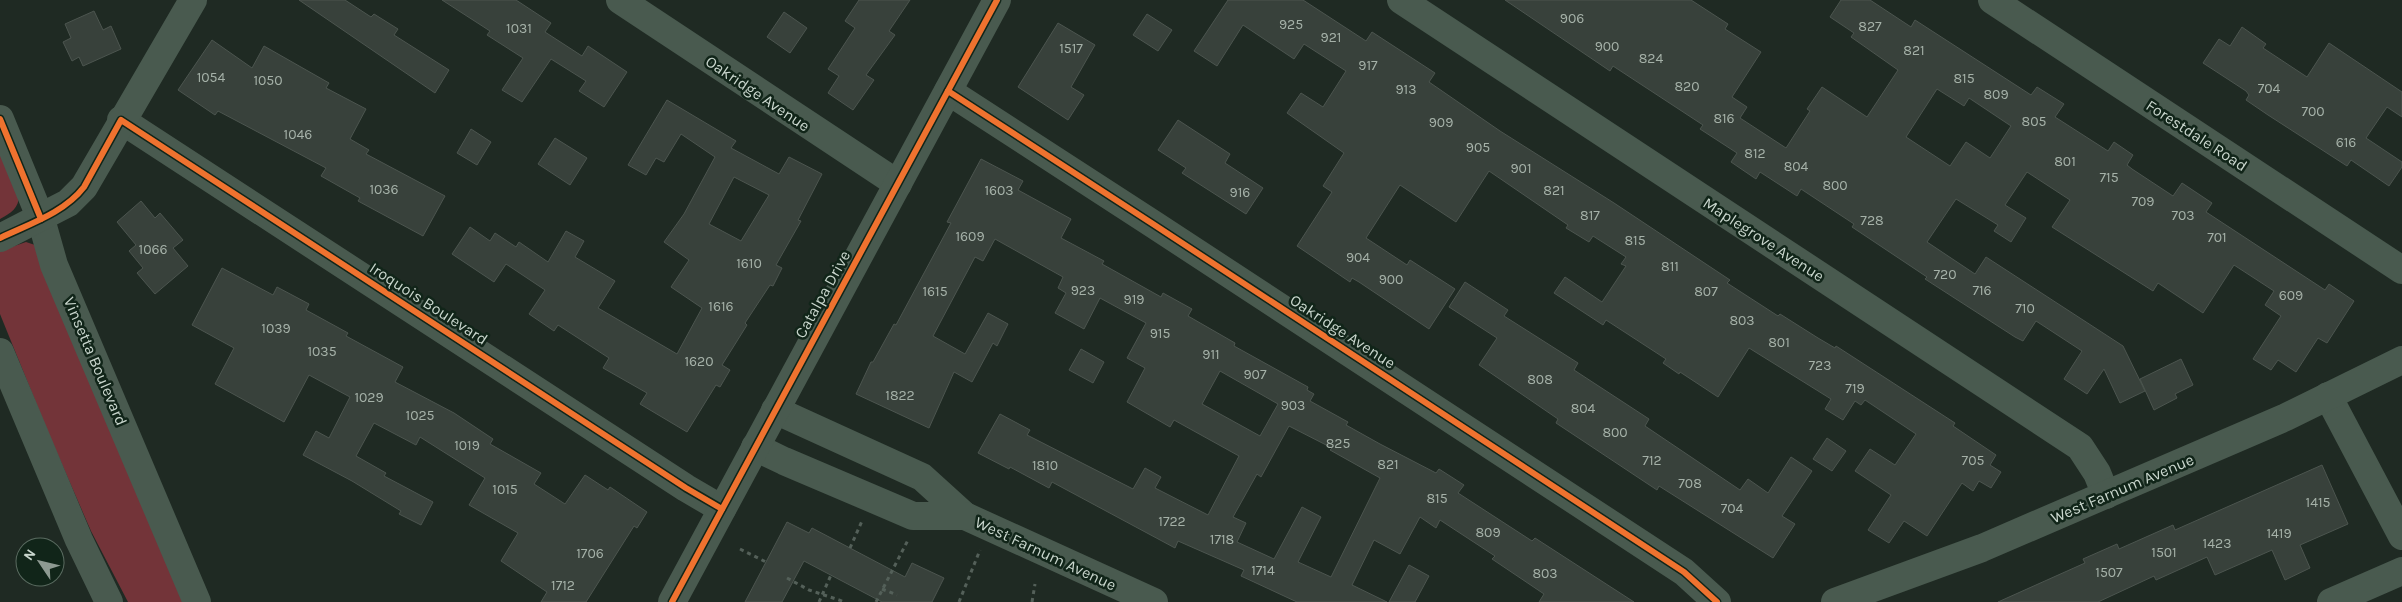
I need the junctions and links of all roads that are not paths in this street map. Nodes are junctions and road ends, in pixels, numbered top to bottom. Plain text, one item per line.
1 (193, 0) edge
2 (620, 0) edge
3 (997, 0) edge
4 (1401, 0) edge
5 (1992, 0) edge
6 (948, 91) junction
7 (0, 119) edge
8 (121, 120) junction
9 (898, 184) junction
10 (41, 219) junction
11 (0, 238) edge
12 (2402, 270) edge
13 (0, 352) edge
14 (2402, 360) edge
15 (2328, 396) junction
16 (775, 410) junction
17 (756, 447) junction
18 (2106, 495) junction
19 (722, 509) junction
20 (965, 516) junction
21 (2402, 536) edge
22 (2402, 571) edge
23 (109, 602) edge
24 (197, 602) edge
25 (672, 602) edge
26 (1154, 602) edge
27 (1717, 602) edge
28 (1835, 602) edge
29 (2331, 602) edge

1 - 8 street
2 - 9 street, Oakridge Avenue
3 - 6 street, Catalpa Drive
4 - 18 street, Maplegrove Avenue
5 - 12 street, Forestdale Road
6 - 9 street, Catalpa Drive
6 - 27 street, Oakridge Avenue
7 - 10 street, Vinsetta Boulevard
8 - 10 street
8 - 19 street, Iroquois Boulevard
9 - 16 street, Catalpa Drive
10 - 11 street
10 - 24 street, Vinsetta Boulevard
13 - 23 street
14 - 15 street, West Farnum Avenue
15 - 18 street, West Farnum Avenue
15 - 21 street
16 - 17 street, Catalpa Drive
16 - 20 street, West Farnum Avenue
17 - 19 street, Catalpa Drive
17 - 20 street, West Farnum Avenue
18 - 28 street, West Farnum Avenue
19 - 25 street, Catalpa Drive
20 - 26 street, West Farnum Avenue
22 - 29 street

